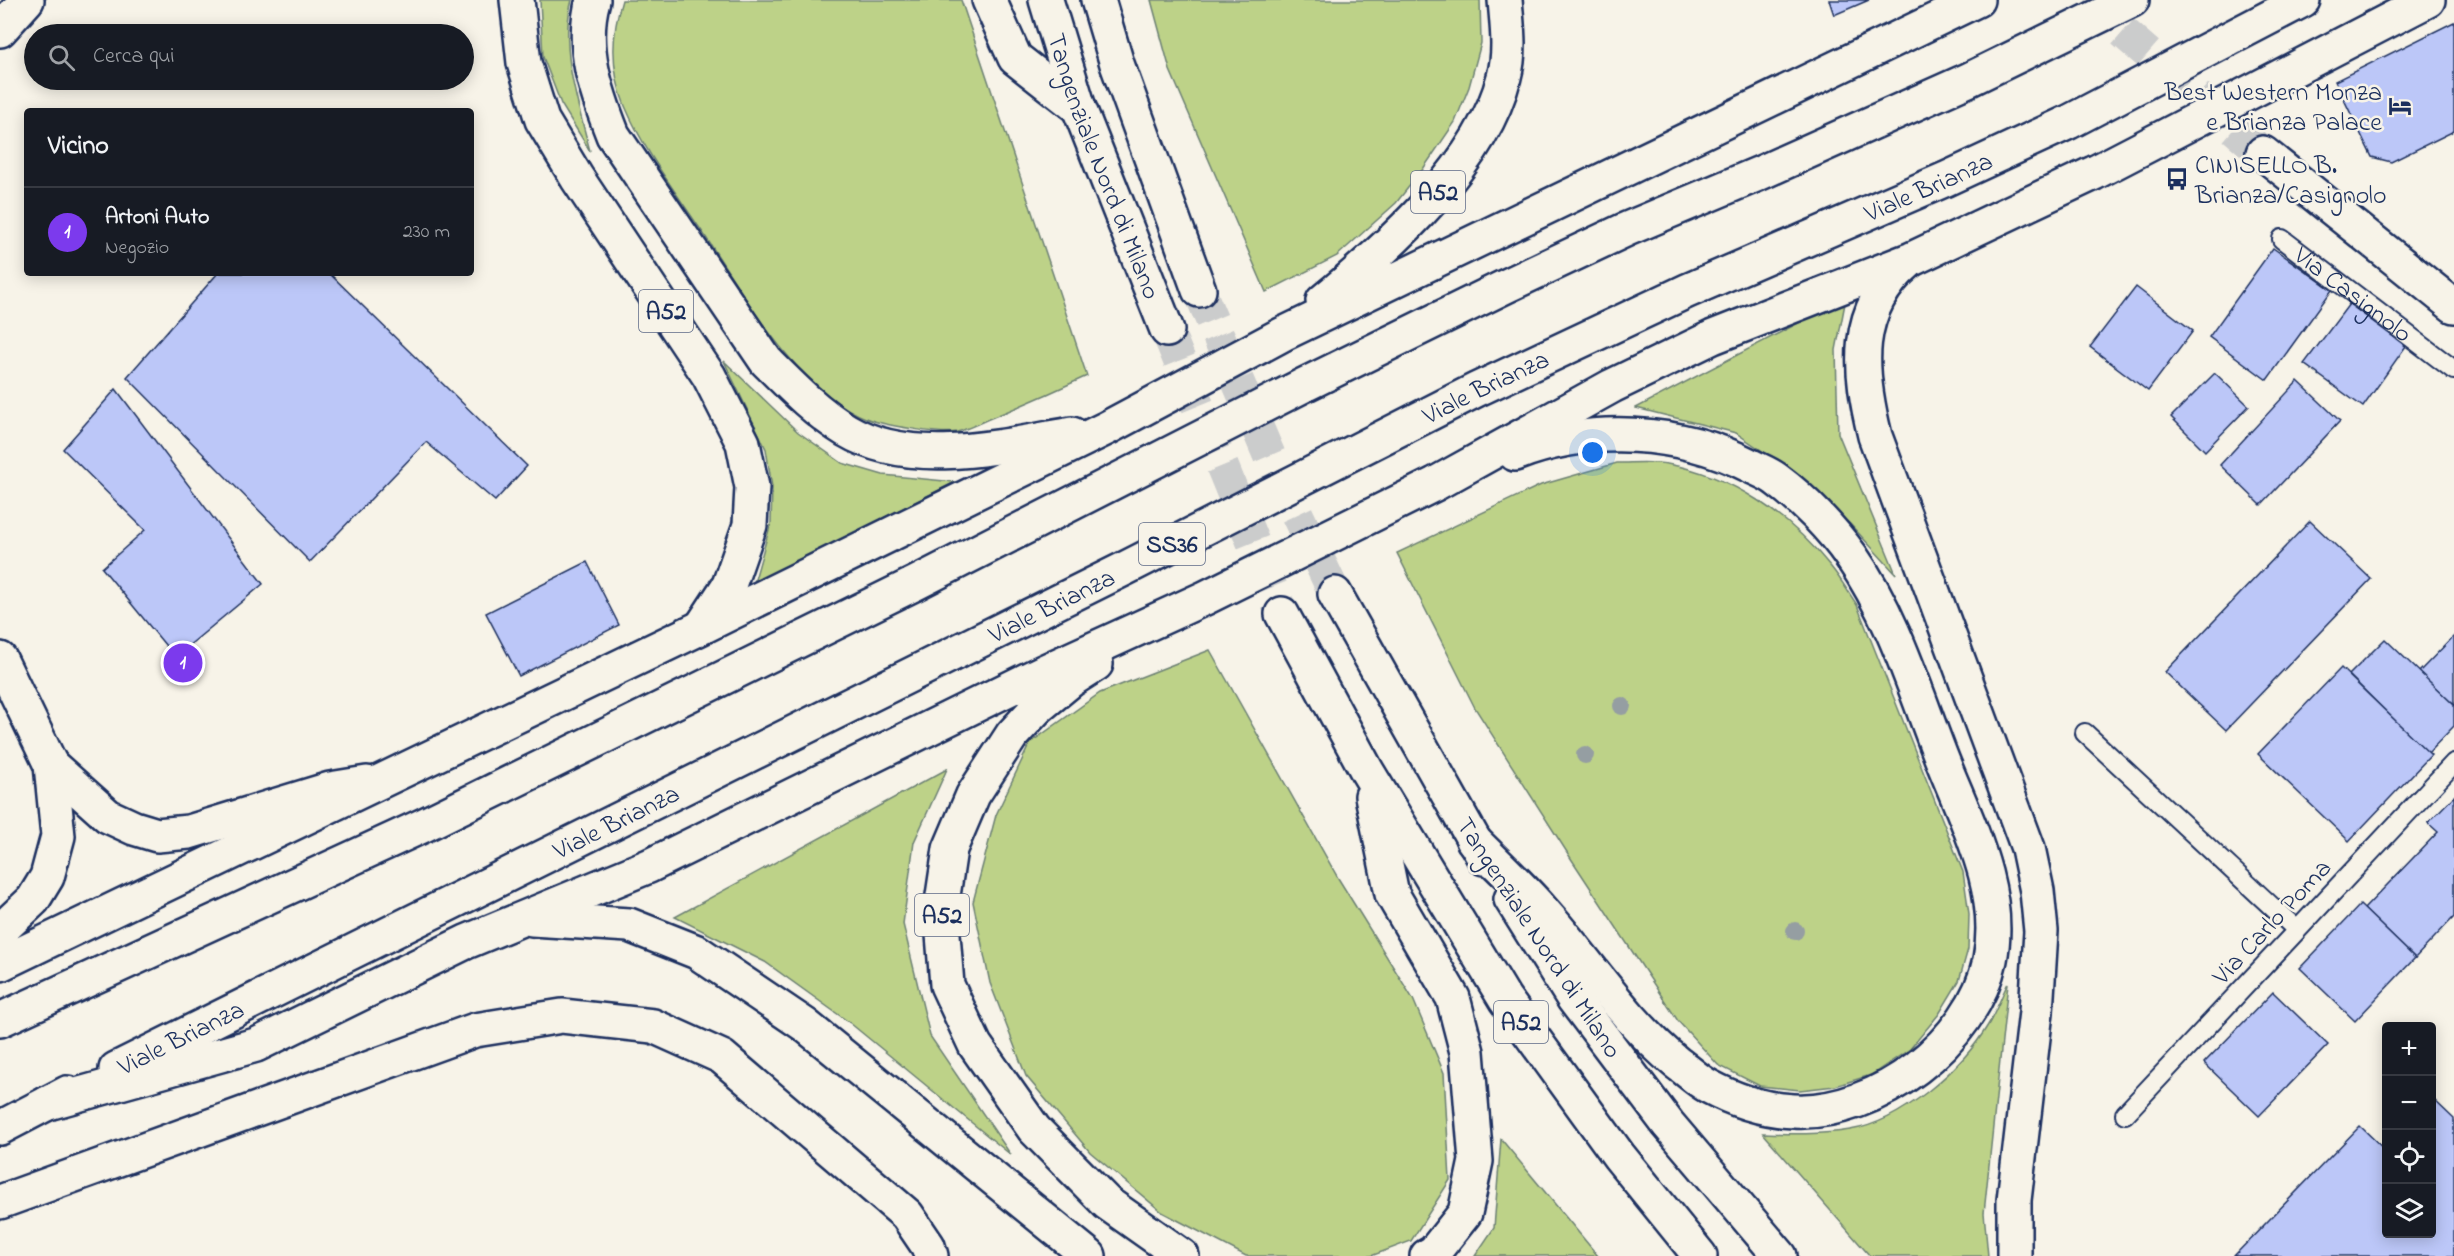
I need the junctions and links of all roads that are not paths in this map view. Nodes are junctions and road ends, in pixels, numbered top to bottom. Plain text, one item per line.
1 (27, 0) edge
2 (517, 0) edge
3 (593, 0) edge
4 (989, 0) edge
5 (1046, 0) edge
6 (1098, 0) edge
7 (1505, 0) edge
8 (1977, 0) edge
9 (2132, 0) edge
10 (2302, 0) edge
11 (2428, 0) edge
12 (0, 30) edge
13 (1079, 108) junction
14 (2263, 153) tunnel mouth
15 (2282, 239) dead end
16 (1912, 259) junction
17 (1199, 290) tunnel mouth
18 (2454, 306) edge
19 (1167, 330) tunnel mouth
20 (1283, 334) junction
21 (2454, 370) edge
22 (1107, 428) junction
23 (1435, 484) junction
24 (1335, 594) tunnel mouth
25 (1205, 598) junction
26 (1282, 614) tunnel mouth
27 (700, 628) junction
28 (0, 659) edge
29 (2085, 733) dead end
30 (2454, 763) edge
31 (51, 765) junction
32 (1367, 771) junction
33 (386, 780) junction
34 (1473, 840) junction
35 (525, 918) junction
36 (2297, 930) junction
37 (0, 931) edge
38 (0, 964) edge
39 (0, 1020) edge
40 (48, 1103) junction
41 (2125, 1114) dead end
42 (0, 1128) edge
43 (0, 1202) edge
44 (932, 1256) edge
45 (1089, 1256) edge
46 (1182, 1256) edge
47 (1427, 1256) edge
48 (1700, 1256) edge
49 (1780, 1256) edge
50 (2014, 1256) edge

1 - 12 main road
2 - 27 main road, A52
3 - 22 main road
4 - 13 main road
5 - 13 main road, Tangenziale Nord di Milano
6 - 17 main road, Tangenziale Nord di Milano
7 - 20 main road, A52
8 - 20 main road
9 - 39 main road
10 - 40 main road, Viale Brianza / SS36
11 - 16 main road
13 - 19 main road, Tangenziale Nord di Milano
14 - 18 main road, Via Casignolo
15 - 21 lane, Via Casignolo
16 - 23 main road
16 - 50 main road
20 - 22 main road
22 - 27 main road
23 - 25 main road
23 - 34 main road
24 - 34 main road, Tangenziale Nord di Milano / A52
25 - 35 main road
25 - 46 main road, A52
26 - 32 main road, A52
27 - 33 main road
28 - 31 main road
29 - 36 lane
30 - 36 lane, Via Carlo Poma
31 - 33 main road
31 - 37 main road
32 - 47 main road, A52
32 - 48 main road, A52
33 - 38 main road
34 - 49 main road, Tangenziale Nord di Milano / A52
35 - 40 main road
35 - 45 main road
36 - 41 lane, Via Carlo Poma
40 - 42 main road, Viale Brianza / SS36
43 - 44 main road

